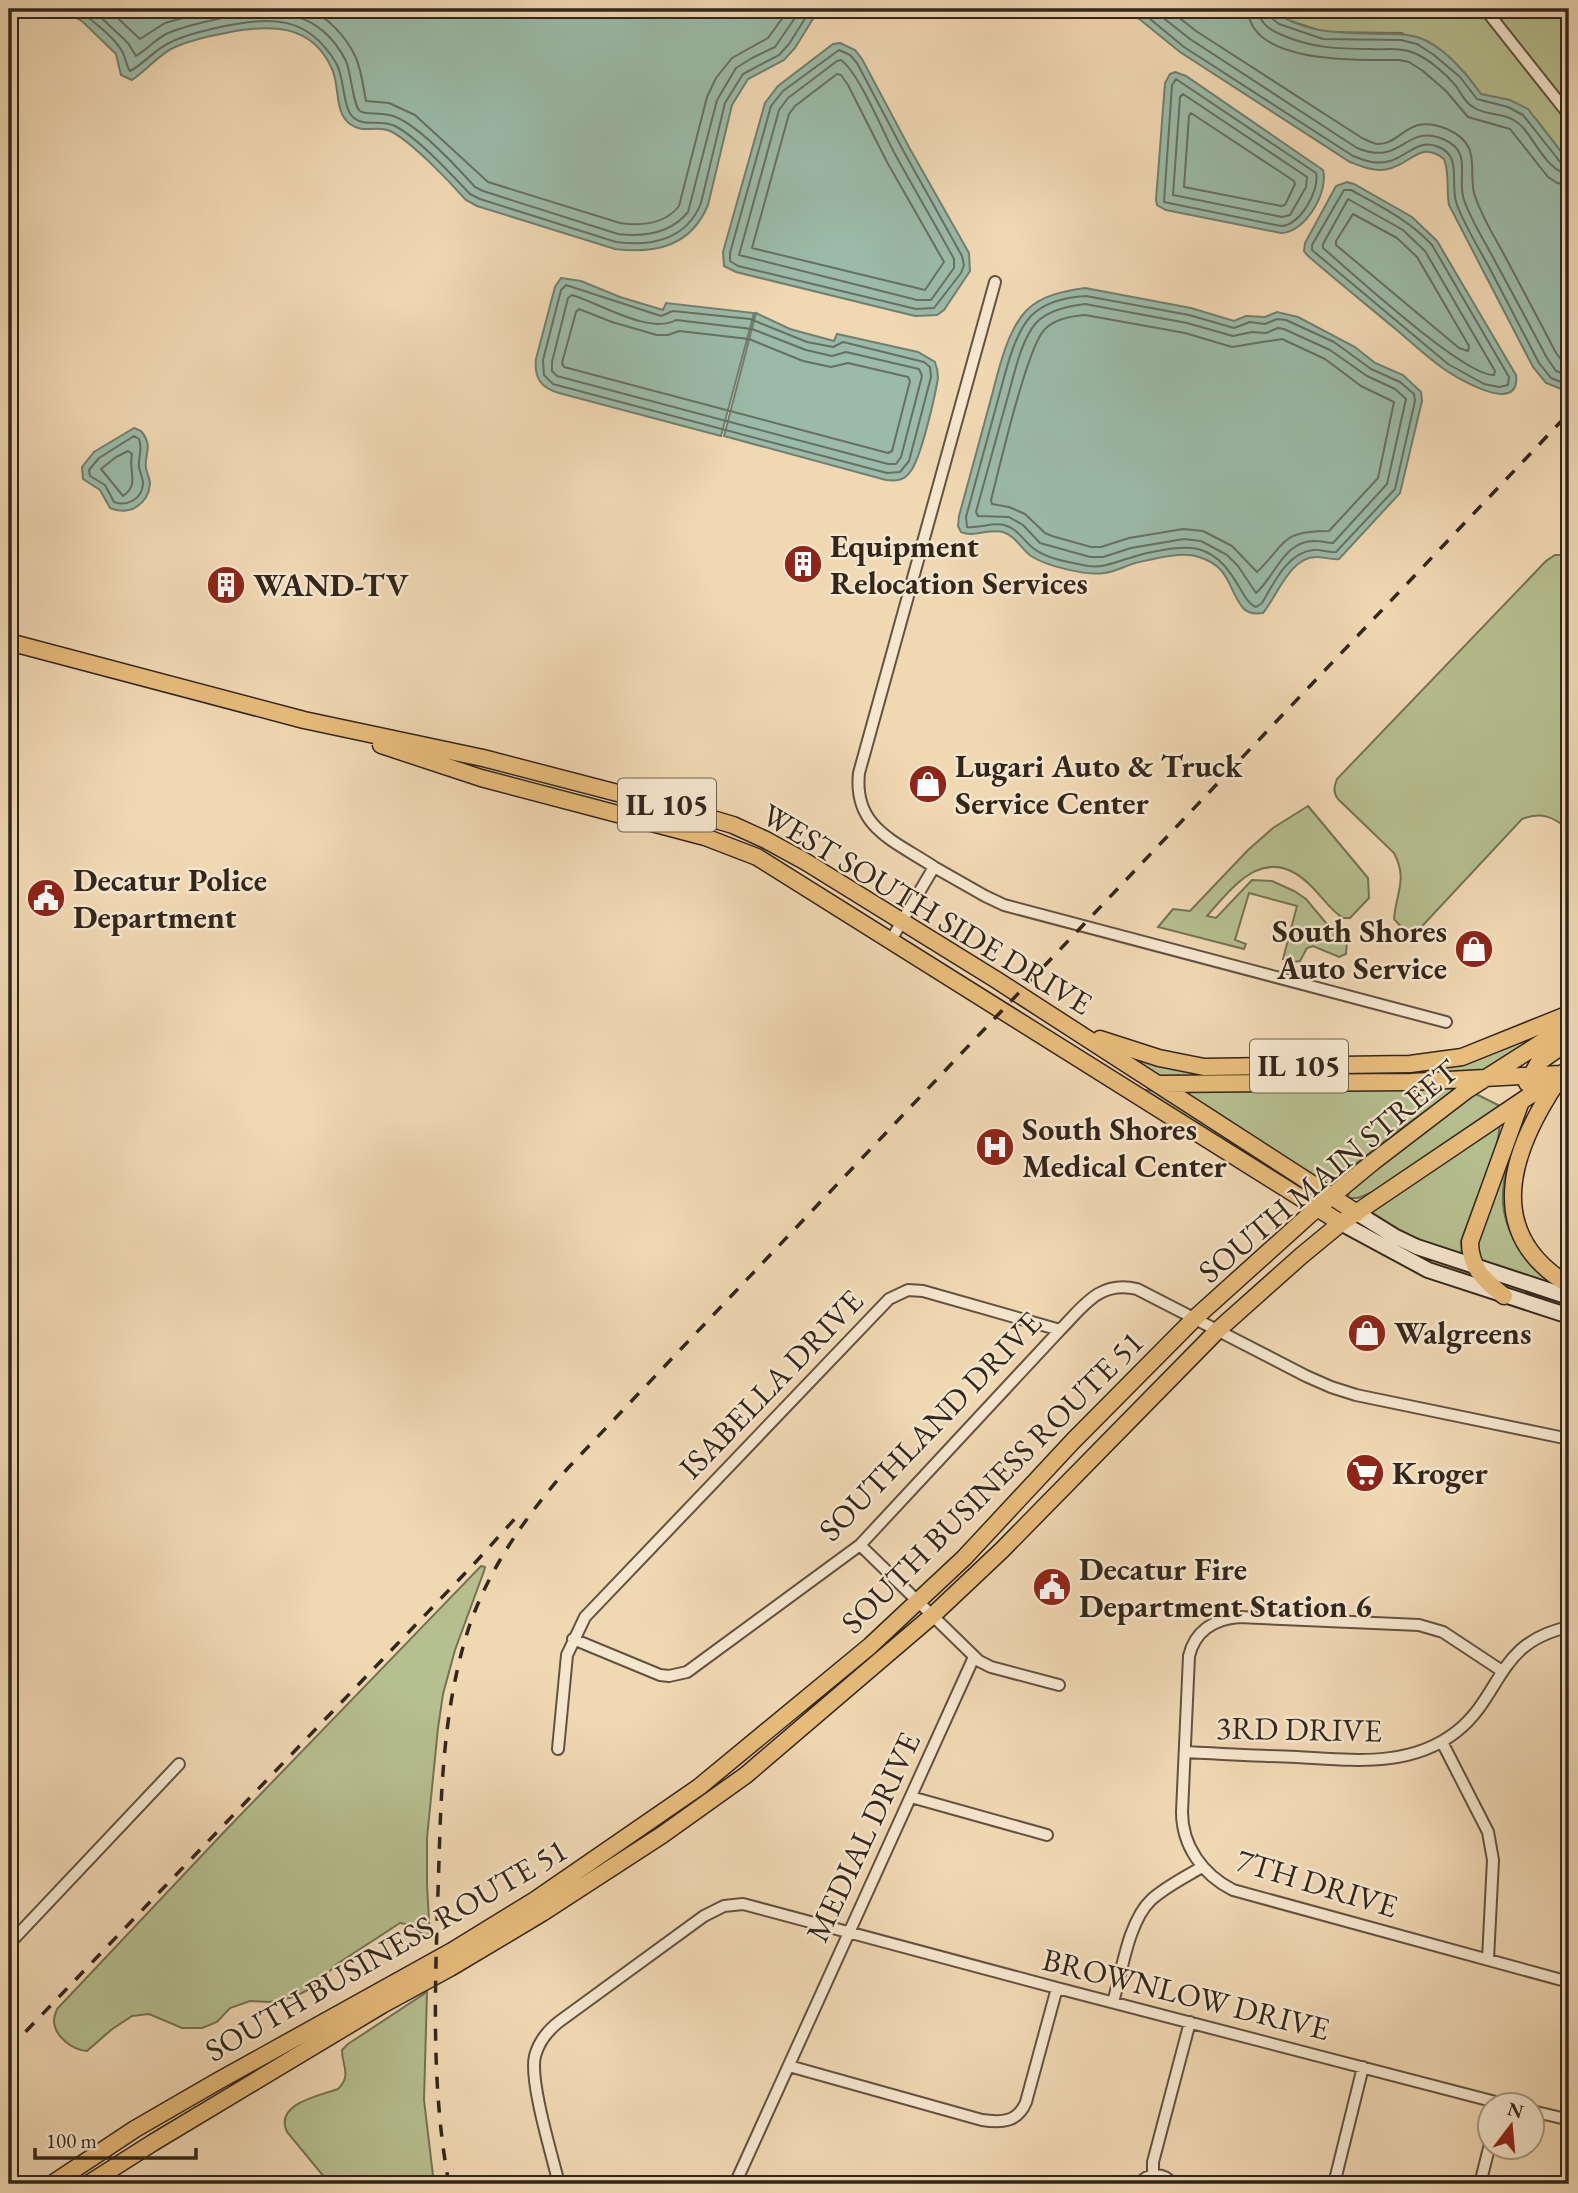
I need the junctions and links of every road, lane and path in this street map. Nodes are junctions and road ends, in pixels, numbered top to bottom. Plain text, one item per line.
1 (1485, 9) edge
2 (1569, 115) edge
3 (995, 282) dead end
4 (9, 642) edge
5 (304, 720) junction
6 (934, 867) junction
7 (902, 921) junction
8 (891, 940) junction
9 (1033, 1004) junction
10 (1569, 1014) edge
11 (1446, 1022) dead end
12 (1569, 1025) edge
13 (1569, 1041) edge
14 (1566, 1071) edge
15 (1099, 1073) junction
16 (1529, 1077) junction
17 (1482, 1080) junction
18 (1158, 1084) junction
19 (1519, 1104) junction
20 (1331, 1197) junction
21 (1316, 1209) junction
22 (1357, 1213) junction
23 (1341, 1223) junction
24 (1475, 1267) junction
25 (1569, 1285) edge
26 (1504, 1296) junction
27 (1569, 1297) edge
28 (1569, 1316) edge
29 (1195, 1318) junction
30 (1060, 1330) junction
31 (1218, 1330) junction
32 (1569, 1439) edge
33 (860, 1545) junction
34 (918, 1601) junction
35 (932, 1616) junction
36 (1569, 1627) edge
37 (573, 1639) junction
38 (974, 1657) junction
39 (1502, 1671) junction
40 (1059, 1685) dead end
41 (1442, 1742) junction
42 (558, 1749) dead end
43 (1186, 1752) junction
44 (179, 1764) dead end
45 (911, 1797) junction
46 (1047, 1835) dead end
47 (1202, 1867) junction
48 (848, 1933) junction
49 (9, 1944) edge
50 (1488, 1959) junction
51 (1569, 1982) edge
52 (1057, 1989) junction
53 (1113, 2002) junction
54 (1190, 2022) junction
55 (789, 2066) junction
56 (1363, 2067) junction
57 (1476, 2097) edge
58 (1546, 2114) edge
59 (1566, 2119) dead end
60 (1486, 2162) edge
61 (1153, 2175) junction
62 (52, 2184) edge
63 (88, 2184) edge
64 (559, 2184) edge
65 (735, 2184) edge
66 (1139, 2184) edge
67 (1173, 2184) edge
68 (1334, 2184) edge
69 (1480, 2184) edge

1 - 2 street
3 - 6 street
4 - 5 main road, WEST SOUTH SIDE DRIVE / IL 105
5 - 7 main road, WEST SOUTH SIDE DRIVE / IL 105
5 - 8 main road, WEST SOUTH SIDE DRIVE / IL 105
6 - 7 street
6 - 11 street
7 - 8 street
7 - 9 main road, WEST SOUTH SIDE DRIVE / IL 105
8 - 15 main road, WEST SOUTH SIDE DRIVE / IL 105
9 - 10 main road, IL 105
9 - 18 main road, WEST SOUTH SIDE DRIVE
12 - 17 main road, SOUTH MAIN STREET
13 - 16 main road
14 - 16 main road, IL 105
14 - 19 main road, SOUTH MAIN STREET
14 - 25 main road
15 - 18 main road, IL 105
15 - 21 main road, WEST SOUTH SIDE DRIVE
16 - 17 main road, IL 105
16 - 19 main road
17 - 18 main road, IL 105
17 - 20 main road, SOUTH MAIN STREET
18 - 20 main road, WEST SOUTH SIDE DRIVE
19 - 22 main road, SOUTH MAIN STREET
19 - 24 main road
20 - 21 main road, SOUTH MAIN STREET
20 - 22 main road, WEST SOUTH SIDE DRIVE
21 - 23 main road, WEST SOUTH SIDE DRIVE
21 - 29 main road, SOUTH MAIN STREET
22 - 23 main road, SOUTH MAIN STREET
22 - 24 street
23 - 26 street
23 - 31 main road, SOUTH MAIN STREET
24 - 26 main road
24 - 27 street
26 - 28 street
29 - 30 street, SOUTHLAND DRIVE
29 - 31 street, SOUTHLAND DRIVE
29 - 34 main road, SOUTH BUSINESS ROUTE 51
30 - 33 street, SOUTHLAND DRIVE
30 - 37 street, ISABELLA DRIVE
31 - 32 street, SOUTHLAND DRIVE
31 - 35 main road, SOUTH BUSINESS ROUTE 51
33 - 34 street
33 - 37 street, SOUTHLAND DRIVE
34 - 35 street
34 - 62 main road, SOUTH BUSINESS ROUTE 51
35 - 38 street
35 - 63 main road, SOUTH BUSINESS ROUTE 51
36 - 39 street, 3RD DRIVE
37 - 42 street, ISABELLA DRIVE
38 - 40 street
38 - 45 street, MEDIAL DRIVE
39 - 41 street, 3RD DRIVE
39 - 43 street, 7TH DRIVE
41 - 43 street, 3RD DRIVE
41 - 50 street
43 - 47 street, 7TH DRIVE
44 - 49 street
45 - 46 street
45 - 48 street, MEDIAL DRIVE
47 - 50 street, 7TH DRIVE
47 - 53 street
48 - 52 street, BROWNLOW DRIVE
48 - 55 street, MEDIAL DRIVE
48 - 64 street, BROWNLOW DRIVE
50 - 51 street, 7TH DRIVE
52 - 53 street, BROWNLOW DRIVE
52 - 55 street
53 - 54 street, BROWNLOW DRIVE
54 - 56 street, BROWNLOW DRIVE
54 - 61 street
55 - 65 street, MEDIAL DRIVE
56 - 57 street, BROWNLOW DRIVE
56 - 68 street
58 - 59 street
60 - 69 street
61 - 66 street
61 - 67 street

